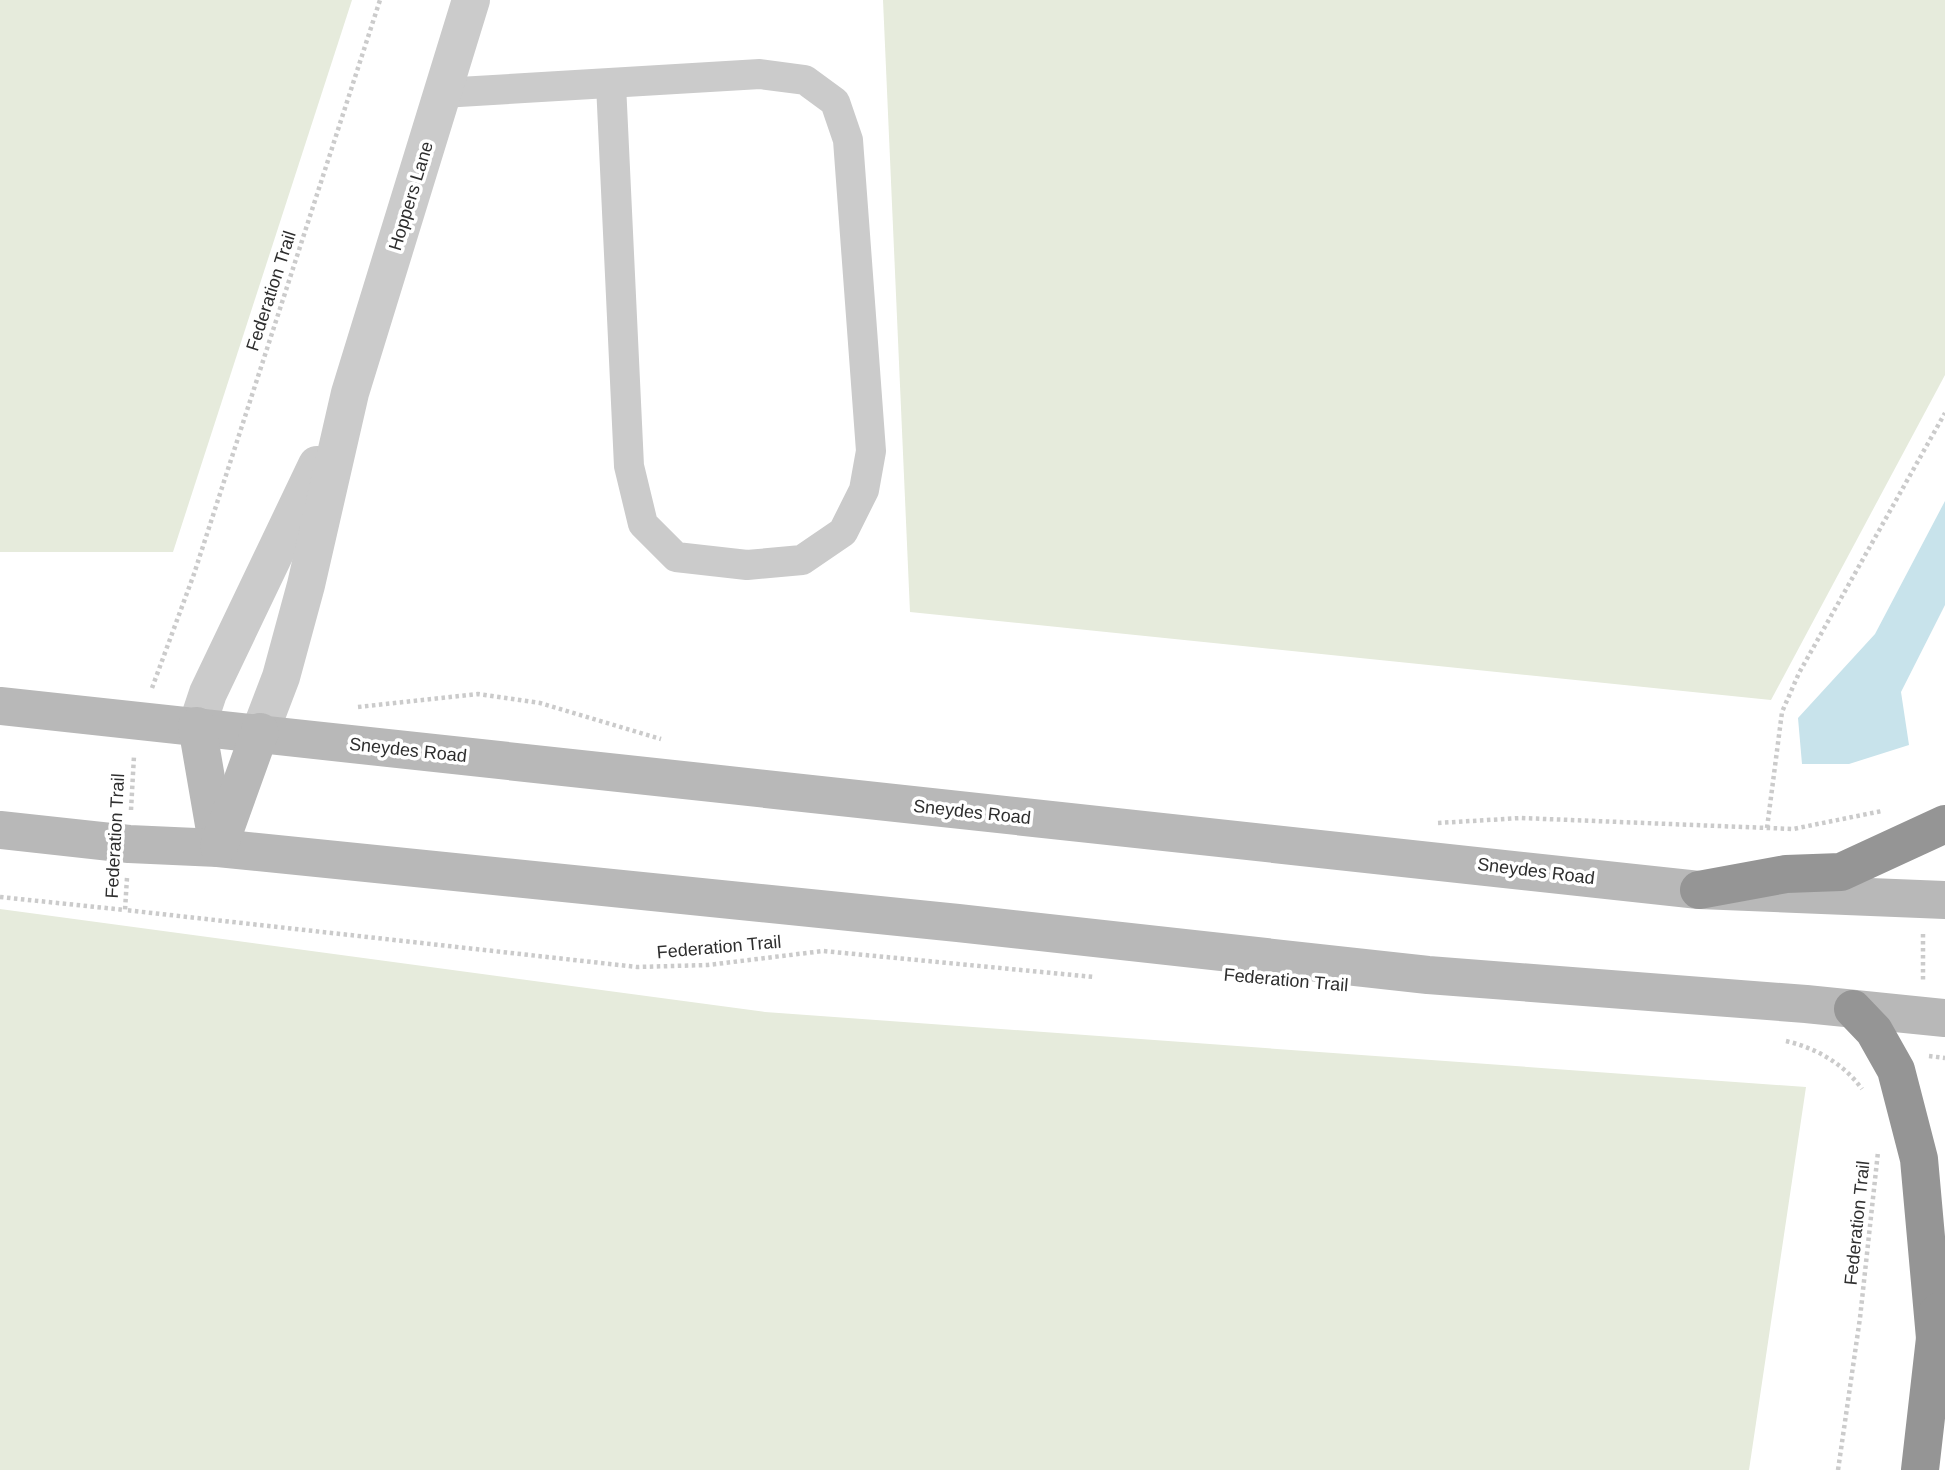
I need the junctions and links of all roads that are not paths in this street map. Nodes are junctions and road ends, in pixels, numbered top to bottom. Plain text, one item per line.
1 (471, 0) edge
2 (611, 84) junction
3 (442, 93) junction
4 (350, 393) junction
5 (0, 706) edge
6 (203, 709) junction
7 (260, 732) junction
8 (1945, 824) edge
9 (0, 830) edge
10 (218, 848) junction
11 (1699, 890) junction
12 (1936, 900) edge
13 (1853, 1009) junction
14 (1934, 1017) edge
15 (1945, 1241) edge
16 (1935, 1338) junction
17 (1920, 1470) edge

1 - 3 street, Hoppers Lane
2 - 2 street
2 - 3 street
3 - 4 street, Hoppers Lane
4 - 6 street, Hoppers Lane
4 - 7 street, Hoppers Lane
5 - 6 main road, Sneydes Road
6 - 7 main road, Sneydes Road
6 - 10 main road
7 - 10 main road
7 - 11 main road, Sneydes Road
8 - 11 highway
9 - 10 main road
10 - 13 main road
11 - 12 main road, Sneydes Road
13 - 14 main road
13 - 16 highway
15 - 16 highway
16 - 17 highway

